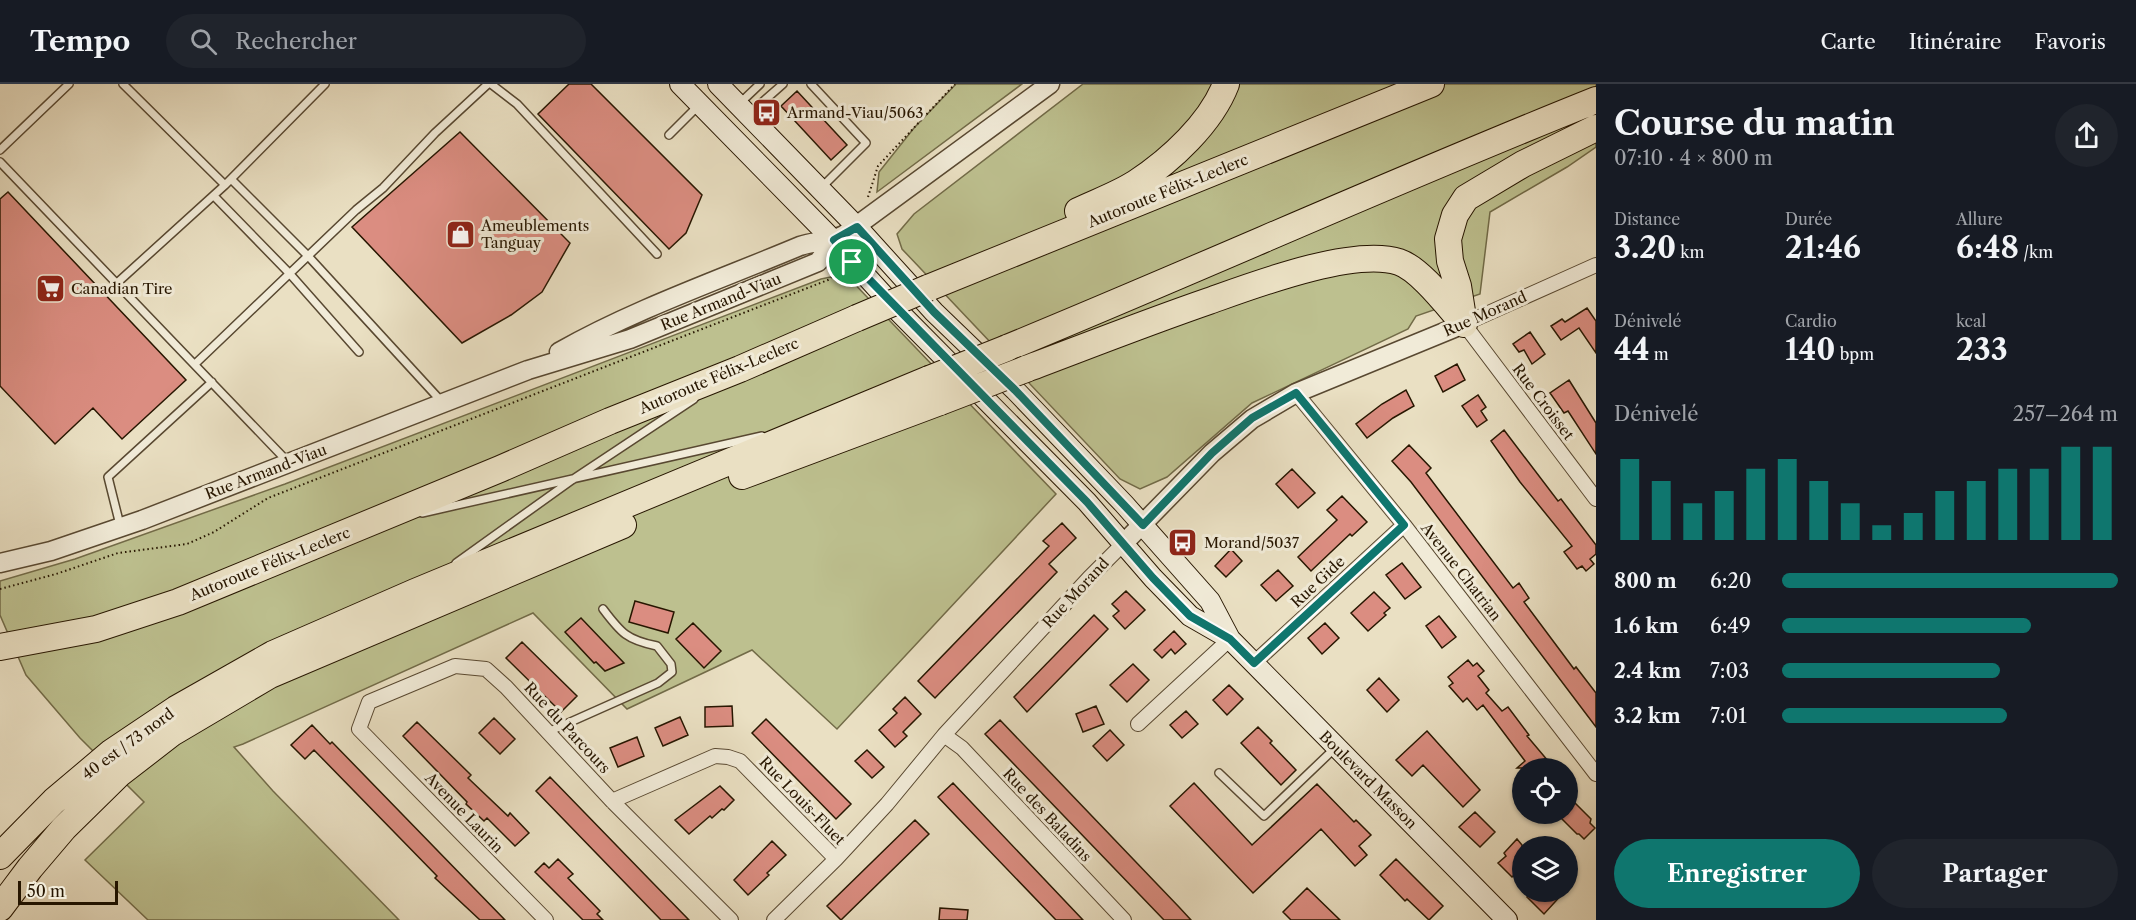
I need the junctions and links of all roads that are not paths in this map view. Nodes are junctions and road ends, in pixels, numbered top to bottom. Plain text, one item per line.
1 (69, 84) edge
2 (123, 84) edge
3 (325, 84) edge
4 (490, 84) edge
5 (680, 84) edge
6 (718, 84) edge
7 (760, 84) edge
8 (783, 84) edge
9 (811, 84) edge
10 (1050, 84) edge
11 (1226, 84) edge
12 (1431, 84) edge
13 (1596, 100) edge
14 (700, 105) junction
15 (743, 110) junction
16 (1596, 128) edge
17 (669, 135) dead end
18 (0, 150) edge
19 (0, 162) edge
20 (228, 182) junction
21 (820, 189) junction
22 (214, 196) junction
23 (857, 227) junction
24 (834, 240) junction
25 (657, 254) dead end
26 (309, 257) junction
27 (1596, 265) edge
28 (290, 274) junction
29 (117, 283) junction
30 (928, 288) junction
31 (1464, 324) junction
32 (358, 352) dead end
33 (195, 364) junction
34 (740, 369) junction
35 (212, 382) junction
36 (1296, 393) junction
37 (442, 402) junction
38 (838, 418) junction
39 (780, 432) dead end
40 (768, 435) dead end
41 (289, 463) junction
42 (572, 480) junction
43 (720, 484) junction
44 (1596, 500) edge
45 (415, 515) dead end
46 (404, 518) dead end
47 (1143, 525) junction
48 (1404, 525) junction
49 (121, 527) junction
50 (359, 527) junction
51 (1124, 543) junction
52 (530, 544) junction
53 (0, 563) edge
54 (452, 566) dead end
55 (443, 573) dead end
56 (415, 592) junction
57 (603, 609) dead end
58 (1230, 639) junction
59 (0, 647) edge
60 (273, 654) junction
61 (1254, 663) junction
62 (1138, 724) dead end
63 (359, 729) joint
64 (548, 732) junction
65 (944, 735) junction
66 (1335, 747) junction
67 (1220, 773) dead end
68 (1596, 774) edge
69 (612, 801) junction
70 (0, 856) edge
71 (836, 860) junction
72 (0, 886) edge
73 (0, 908) edge
74 (546, 920) edge
75 (730, 920) edge
76 (774, 920) edge
77 (1124, 920) edge
78 (1507, 920) edge

1 - 18 lane
2 - 20 lane
3 - 20 lane
4 - 25 lane
4 - 26 lane
5 - 14 main road, Boulevard Masson
6 - 15 main road, Boulevard Masson
7 - 15 lane
8 - 15 lane
9 - 21 lane
10 - 23 street, Rue Armand-Viau
11 - 30 highway
12 - 30 highway, Autoroute Félix-Leclerc
13 - 38 highway, bridge
14 - 17 lane
14 - 24 main road, Boulevard Masson
15 - 21 main road, Boulevard Masson
16 - 31 highway
19 - 29 lane
20 - 22 lane
20 - 26 lane
21 - 23 main road, Boulevard Masson
22 - 28 lane
22 - 29 lane
23 - 24 street, Rue Armand-Viau
23 - 47 main road, Boulevard Masson
24 - 37 street, Rue Armand-Viau
24 - 51 main road, Boulevard Masson
26 - 28 lane
26 - 37 lane
27 - 31 street, Rue Morand
28 - 32 lane
28 - 33 lane
29 - 33 lane
30 - 34 highway, Autoroute Félix-Leclerc, bridge
31 - 36 street, Rue Morand
31 - 43 highway, bridge
31 - 44 street, Rue Croisset
33 - 35 lane
34 - 42 lane
34 - 50 highway, Autoroute Félix-Leclerc
35 - 41 lane
35 - 49 lane
36 - 47 street, Rue Morand
36 - 48 street, Avenue Chatrian
37 - 41 street, Rue Armand-Viau
38 - 39 lane
38 - 52 highway
40 - 42 lane
41 - 49 street, Rue Armand-Viau
42 - 45 lane
42 - 54 lane
43 - 52 highway
43 - 73 highway
46 - 50 lane
47 - 51 street, Rue Morand
47 - 58 main road, Boulevard Masson
48 - 61 street, Rue Gide
48 - 68 street, Avenue Chatrian
49 - 53 street, Rue Armand-Viau
50 - 59 highway, Autoroute Félix-Leclerc
51 - 58 main road, Boulevard Masson
51 - 65 street, Rue Morand
52 - 56 highway
55 - 56 lane
56 - 60 highway
57 - 64 lane
58 - 61 main road, Boulevard Masson
58 - 62 street
60 - 70 highway, 40 est / 73 nord
60 - 72 highway
61 - 66 main road, Boulevard Masson
63 - 64 street, Rue du Parcours
63 - 74 street, Avenue Laurin
64 - 69 street, Rue du Parcours
65 - 71 street, Rue Morand
65 - 77 street, Rue des Baladins
66 - 67 lane
66 - 78 main road, Boulevard Masson
69 - 71 street, Rue Louis-Fluet
69 - 75 street, Rue du Parcours
71 - 76 street, Rue Morand

